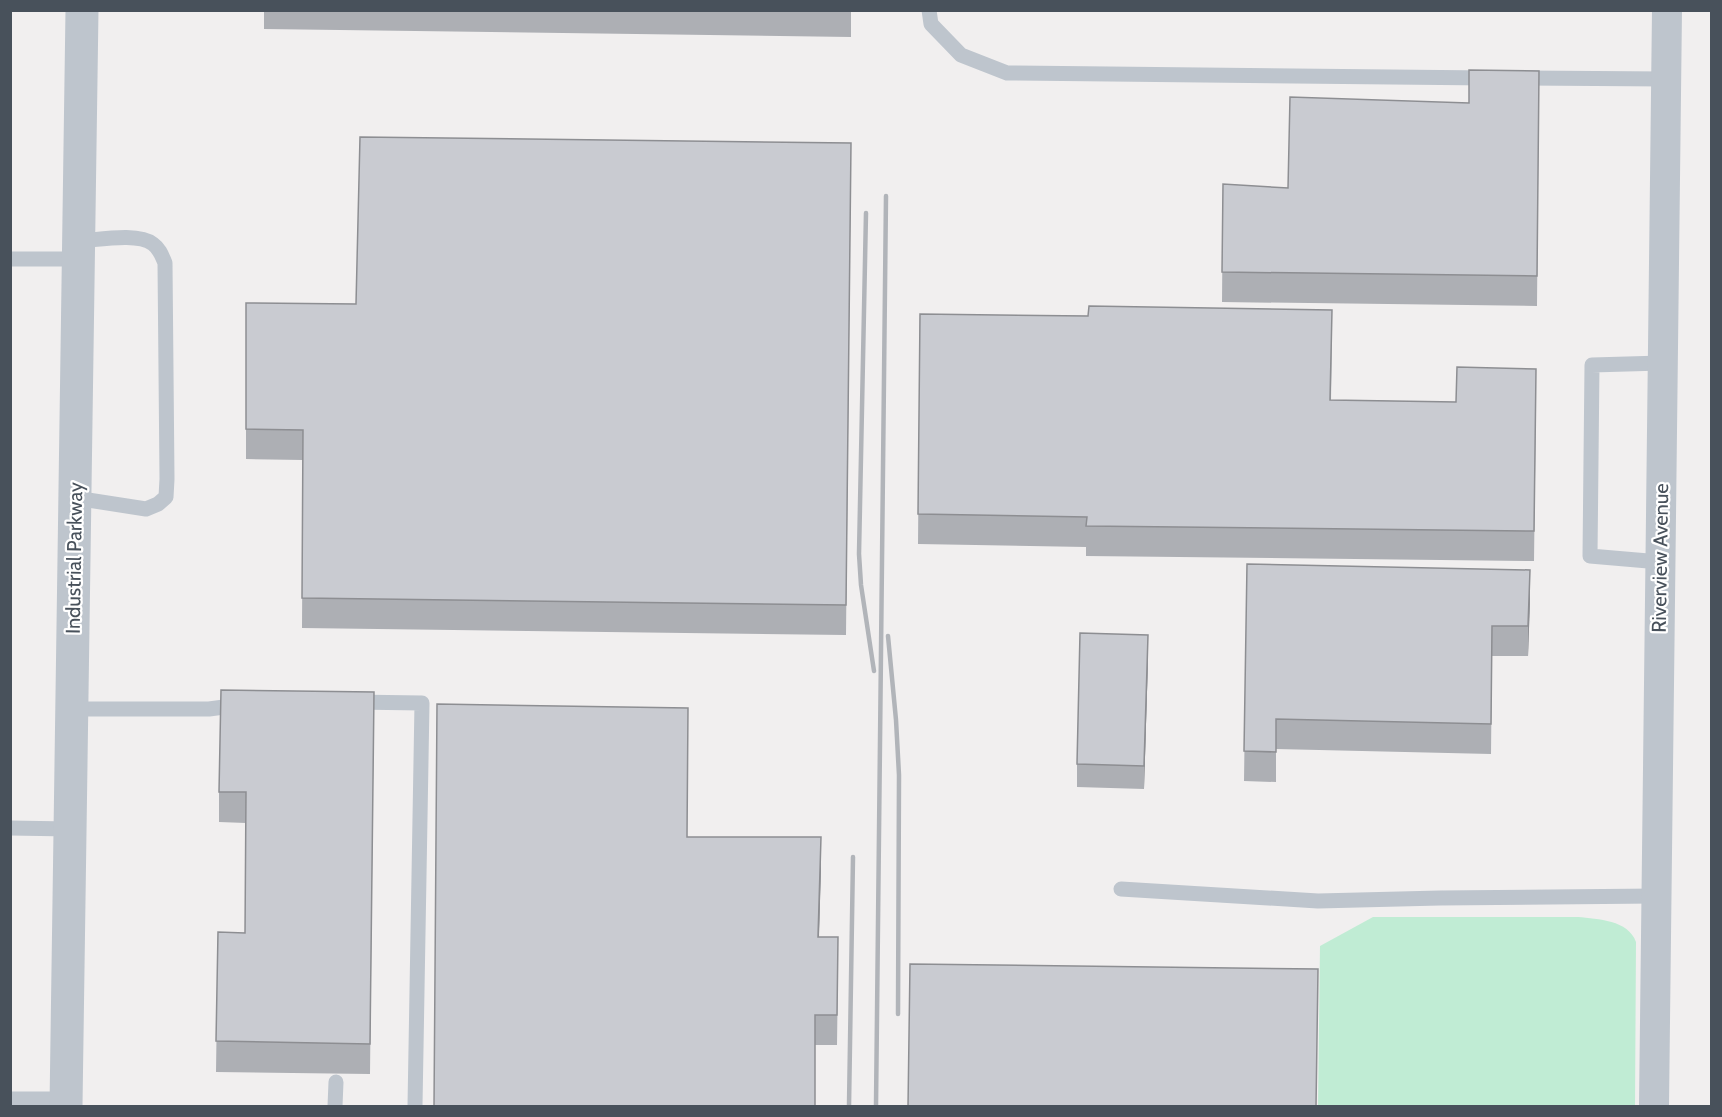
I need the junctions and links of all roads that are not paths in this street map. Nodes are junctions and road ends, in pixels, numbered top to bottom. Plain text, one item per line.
1 (82, 10) edge
2 (928, 10) edge
3 (1667, 10) edge
4 (1666, 79) junction
5 (79, 250) junction
6 (10, 259) edge
7 (1662, 363) junction
8 (75, 498) junction
9 (1660, 562) junction
10 (341, 701) edge
11 (251, 704) edge
12 (72, 709) junction
13 (10, 828) edge
14 (70, 829) junction
15 (1121, 889) dead end
16 (1656, 896) junction
17 (336, 1082) dead end
18 (10, 1099) edge
19 (66, 1103) edge
20 (335, 1107) edge
21 (415, 1107) edge
22 (1654, 1107) edge

1 - 5 street, Industrial Parkway
2 - 4 lane
3 - 4 street, Riverview Avenue
4 - 7 street, Riverview Avenue
5 - 6 lane
5 - 8 street, Industrial Parkway
5 - 8 lane
7 - 9 street, Riverview Avenue
7 - 9 lane
8 - 12 street, Industrial Parkway
9 - 16 street, Riverview Avenue
10 - 21 lane
11 - 12 lane
12 - 14 street, Industrial Parkway
13 - 14 lane
14 - 19 street, Industrial Parkway
15 - 16 lane
16 - 22 street, Riverview Avenue
17 - 20 lane
18 - 19 lane

